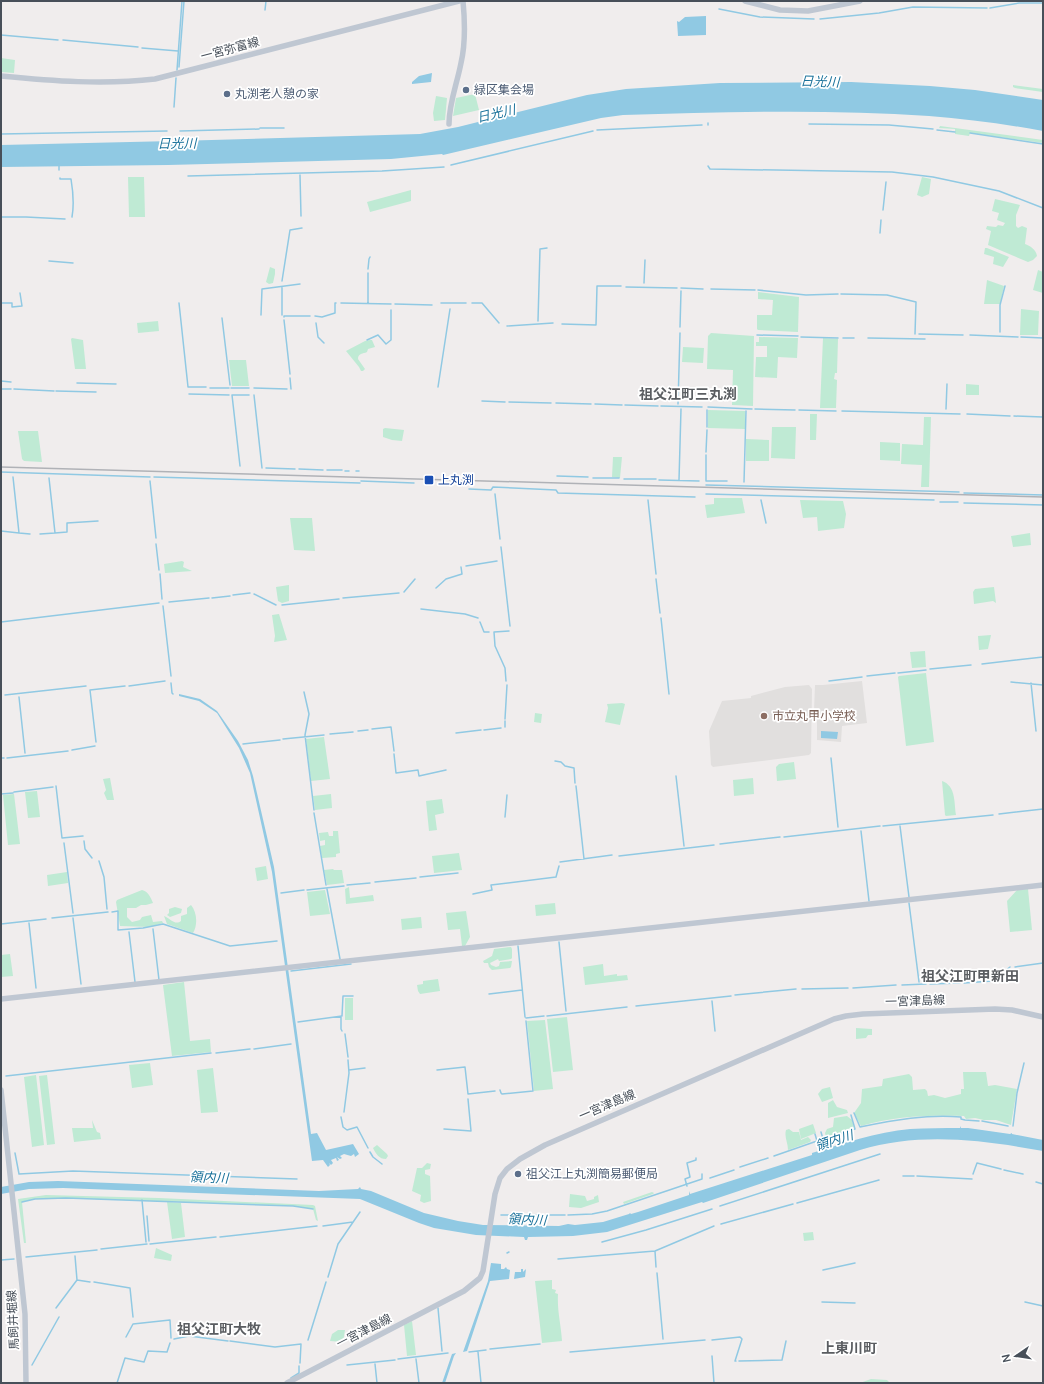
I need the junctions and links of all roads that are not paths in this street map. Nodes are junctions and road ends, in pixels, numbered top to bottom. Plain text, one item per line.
1 (459, 1) edge
2 (462, 1) edge
3 (744, 1) edge
4 (860, 1) edge
5 (1, 76) edge
6 (449, 124) dead end
7 (1043, 885) edge
8 (1, 999) edge
9 (1043, 1017) edge
10 (1, 1090) edge
11 (26, 1383) edge
12 (287, 1383) edge

1 - 5 main road, 一宮弥富線
2 - 6 main road
3 - 4 main road
7 - 8 main road
9 - 12 main road, 一宮津島線
10 - 11 main road, 馬飼井堀線

